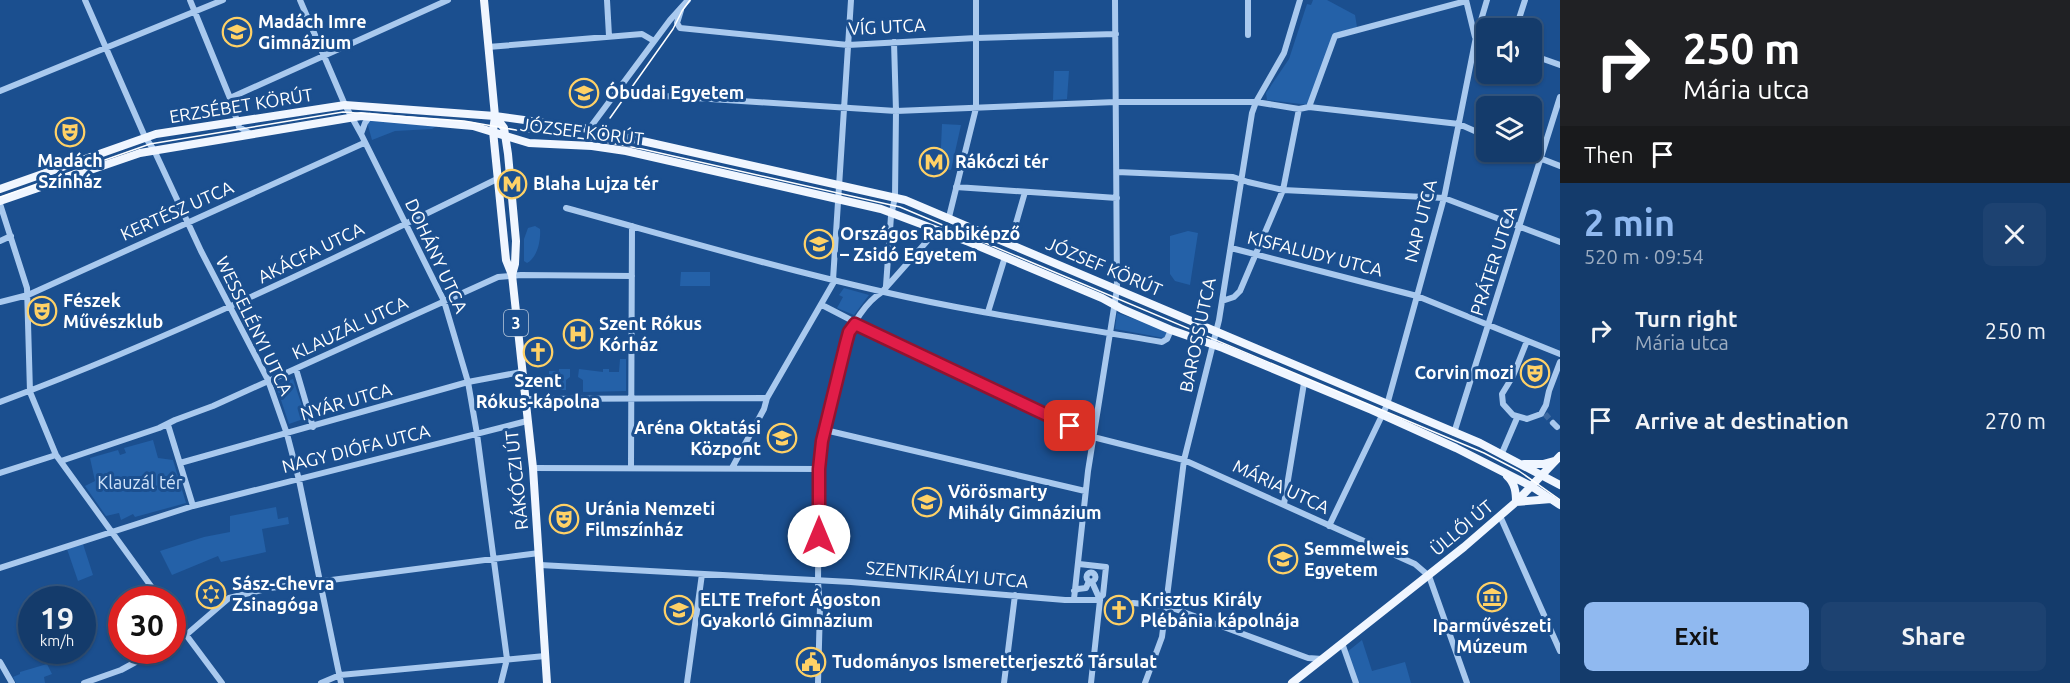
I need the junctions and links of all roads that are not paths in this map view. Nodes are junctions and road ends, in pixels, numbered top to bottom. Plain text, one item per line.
1 (85, 0) edge
2 (190, 0) edge
3 (223, 0) edge
4 (300, 0) edge
5 (448, 0) edge
6 (484, 0) edge
7 (607, 0) edge
8 (688, 0) edge
9 (851, 0) edge
10 (976, 0) edge
11 (1115, 0) edge
12 (1248, 0) edge
13 (1300, 0) edge
14 (1487, 0) edge
15 (1525, 0) edge
16 (1466, 1) edge
17 (681, 10) junction
18 (195, 12) junction
19 (1482, 18) edge
20 (1519, 18) edge
21 (1116, 34) junction
22 (1248, 35) dead end
23 (609, 36) junction
24 (1476, 37) joint
25 (976, 38) junction
26 (654, 41) junction
27 (894, 42) junction
28 (848, 45) junction
29 (488, 47) junction
30 (106, 49) junction
31 (324, 56) junction
32 (1542, 59) edge
33 (1560, 65) edge
34 (0, 91) edge
35 (634, 94) dead end
36 (1560, 97) edge
37 (230, 98) junction
38 (1116, 102) junction
39 (1256, 102) junction
40 (345, 105) junction
41 (1309, 107) junction
42 (975, 108) junction
43 (845, 109) junction
44 (1299, 109) junction
45 (896, 111) junction
46 (370, 116) junction
47 (495, 116) junction
48 (351, 117) junction
49 (237, 122) junction
50 (1459, 124) junction
51 (589, 129) junction
52 (1476, 132) edge
53 (251, 134) junction
54 (361, 134) junction
55 (500, 134) junction
56 (145, 137) junction
57 (364, 143) junction
58 (154, 150) junction
59 (1542, 159) joint
60 (1541, 162) edge
61 (1560, 166) edge
62 (1117, 172) junction
63 (499, 178) junction
64 (1242, 180) junction
65 (839, 186) junction
66 (956, 187) junction
67 (0, 189) edge
68 (1283, 190) junction
69 (1025, 192) junction
70 (895, 197) junction
71 (839, 198) junction
72 (1117, 198) junction
73 (1444, 198) junction
74 (0, 202) edge
75 (566, 208) dead end
76 (892, 213) junction
77 (949, 217) junction
78 (188, 224) junction
79 (406, 224) junction
80 (632, 226) junction
81 (1520, 228) junction
82 (936, 231) junction
83 (11, 236) junction
84 (0, 241) edge
85 (1560, 242) edge
86 (1010, 244) junction
87 (1231, 248) junction
88 (1256, 254) junction
89 (1005, 257) junction
90 (512, 275) junction
91 (632, 276) junction
92 (834, 280) junction
93 (884, 289) junction
94 (1117, 290) junction
95 (27, 294) junction
96 (1417, 296) junction
97 (444, 301) junction
98 (1222, 301) junction
99 (0, 302) edge
100 (1115, 304) junction
101 (822, 305) junction
102 (229, 307) junction
103 (988, 312) junction
104 (855, 324) junction
105 (1489, 325) junction
106 (1171, 330) junction
107 (1216, 331) junction
108 (1111, 333) junction
109 (1527, 341) junction
110 (1213, 345) junction
111 (1560, 354) edge
112 (1560, 362) edge
113 (296, 369) junction
114 (521, 372) junction
115 (268, 380) junction
116 (468, 382) junction
117 (1304, 383) junction
118 (30, 392) junction
119 (631, 398) junction
120 (524, 399) junction
121 (766, 399) junction
122 (0, 402) edge
123 (1384, 410) junction
124 (1517, 418) junction
125 (527, 421) junction
126 (168, 425) junction
127 (313, 427) junction
128 (825, 430) junction
129 (1454, 433) junction
130 (287, 434) junction
131 (477, 434) junction
132 (1093, 437) junction
133 (1502, 453) junction
134 (59, 458) junction
135 (1558, 458) edge
136 (1184, 460) junction
137 (1518, 463) junction
138 (180, 464) junction
139 (631, 467) junction
140 (533, 468) junction
141 (732, 468) junction
142 (819, 469) junction
143 (1502, 471) junction
144 (0, 472) edge
145 (1542, 475) junction
146 (300, 480) junction
147 (1560, 485) edge
148 (1531, 486) junction
149 (1085, 491) junction
150 (1551, 499) junction
151 (1516, 502) junction
152 (1284, 504) junction
153 (1560, 505) edge
154 (193, 506) junction
155 (1500, 516) junction
156 (1329, 526) junction
157 (112, 532) junction
158 (539, 553) junction
159 (493, 559) junction
160 (1078, 562) junction
161 (540, 565) junction
162 (0, 568) edge
163 (702, 574) junction
164 (1429, 576) junction
165 (1089, 579) junction
166 (322, 582) junction
167 (818, 582) junction
168 (151, 586) edge
169 (1015, 595) junction
170 (1074, 595) junction
171 (1099, 599) junction
172 (1133, 603) dead end
173 (1167, 606) junction
174 (186, 635) joint
175 (1342, 644) junction
176 (1560, 651) edge
177 (545, 656) junction
178 (507, 659) junction
179 (1322, 659) junction
180 (0, 662) edge
181 (132, 664) edge
182 (339, 675) junction
183 (98, 681) edge
184 (12, 683) edge
185 (84, 683) edge
186 (222, 683) edge
187 (321, 683) edge
188 (341, 683) edge
189 (501, 683) edge
190 (547, 683) edge
191 (687, 683) edge
192 (818, 683) edge
193 (1004, 683) edge
194 (1091, 683) edge
195 (1145, 683) edge
196 (1292, 683) edge
197 (1356, 683) edge
198 (1467, 683) edge

1 - 30 street, WESSELÉNYI UTCA
2 - 18 street
3 - 18 street
4 - 31 street, DOHÁNY UTCA
5 - 31 street
6 - 29 main road, RÁKÓCZI ÚT / 3
7 - 23 street
8 - 17 street
9 - 28 street
10 - 25 street
11 - 21 street
12 - 22 street
13 - 39 street, BAROSS UTCA
14 - 19 street, NAP UTCA
15 - 20 street
16 - 24 street, NAP UTCA
16 - 41 street
17 - 26 street
17 - 28 street, VÍG UTCA
18 - 30 street
18 - 37 street
21 - 25 street, VÍG UTCA
21 - 38 street
23 - 26 street
23 - 29 street
24 - 50 street, NAP UTCA
25 - 27 street, VÍG UTCA
25 - 42 street
26 - 51 street
27 - 28 street, VÍG UTCA
27 - 45 street
28 - 43 street
29 - 47 main road, RÁKÓCZI ÚT / 3
30 - 34 street
30 - 56 street, WESSELÉNYI UTCA
31 - 37 street
31 - 40 street, DOHÁNY UTCA
32 - 33 street
35 - 43 street
36 - 59 street, PRÁTER UTCA
37 - 49 street
38 - 39 street
38 - 42 street
38 - 62 street
39 - 44 street
39 - 64 street, BAROSS UTCA
40 - 47 main road, ERZSÉBET KÖRÚT
40 - 48 street, DOHÁNY UTCA
40 - 49 main road, ERZSÉBET KÖRÚT
41 - 44 street
41 - 50 street
42 - 45 street
42 - 66 street
43 - 45 street
43 - 65 street
44 - 68 street
45 - 70 street
46 - 48 main road, ERZSÉBET KÖRÚT
46 - 54 street
46 - 55 main road, ERZSÉBET KÖRÚT
47 - 51 main road, JÓZSEF KÖRÚT
47 - 55 main road, RÁKÓCZI ÚT / 3
47 - 55 main road, RÁKÓCZI ÚT / 3
48 - 53 main road, ERZSÉBET KÖRÚT
48 - 54 street, DOHÁNY UTCA
49 - 53 street
49 - 56 main road, ERZSÉBET KÖRÚT
50 - 52 street
50 - 73 street, NAP UTCA
51 - 65 main road, JÓZSEF KÖRÚT
53 - 58 main road, ERZSÉBET KÖRÚT
54 - 57 street, DOHÁNY UTCA
55 - 63 main road, RÁKÓCZI ÚT / 3
55 - 71 main road, JÓZSEF KÖRÚT
55 - 90 main road, RÁKÓCZI ÚT / 3
56 - 58 street, WESSELÉNYI UTCA
56 - 67 main road, ERZSÉBET KÖRÚT
57 - 78 street, KERTÉSZ UTCA
57 - 79 street, DOHÁNY UTCA
58 - 74 main road, ERZSÉBET KÖRÚT
58 - 78 street, WESSELÉNYI UTCA
59 - 61 street
60 - 81 street, PRÁTER UTCA
62 - 64 street
62 - 72 street
63 - 79 street, AKÁCFA UTCA
63 - 90 main road, RÁKÓCZI ÚT / 3
64 - 68 street
64 - 87 street, BAROSS UTCA
65 - 70 main road, JÓZSEF KÖRÚT
65 - 71 street
66 - 69 street
66 - 77 street
68 - 73 street
68 - 88 street
69 - 72 street
69 - 86 street
70 - 76 street
70 - 77 main road, JÓZSEF KÖRÚT
71 - 76 main road, JÓZSEF KÖRÚT
71 - 92 street
72 - 94 street
73 - 81 street
73 - 96 street, NAP UTCA
74 - 83 street
75 - 80 street
76 - 82 main road, JÓZSEF KÖRÚT
76 - 93 street
77 - 86 main road, JÓZSEF KÖRÚT
78 - 95 street, KERTÉSZ UTCA
78 - 102 street, WESSELÉNYI UTCA
79 - 97 street, DOHÁNY UTCA
79 - 102 street, AKÁCFA UTCA
80 - 91 street
80 - 92 street
81 - 85 street
81 - 105 street, PRÁTER UTCA
82 - 89 main road, JÓZSEF KÖRÚT
82 - 93 street
83 - 84 street
83 - 95 street
86 - 94 main road, JÓZSEF KÖRÚT
87 - 88 street, KISFALUDY UTCA
87 - 98 street, BAROSS UTCA
88 - 96 street, KISFALUDY UTCA
88 - 98 street
89 - 100 main road, JÓZSEF KÖRÚT
89 - 103 street
90 - 91 street, KLAUZÁL UTCA
90 - 97 street, KLAUZÁL UTCA
90 - 114 main road, RÁKÓCZI ÚT / 3
91 - 119 street
92 - 93 street
92 - 101 street
93 - 103 street
93 - 104 street
94 - 100 street
94 - 107 main road, JÓZSEF KÖRÚT
95 - 99 street, KERTÉSZ UTCA
95 - 118 street
96 - 105 street, KISFALUDY UTCA
96 - 123 street, NAP UTCA
97 - 113 street, KLAUZÁL UTCA
97 - 116 street, DOHÁNY UTCA
98 - 107 street, BAROSS UTCA
100 - 106 main road, JÓZSEF KÖRÚT
100 - 108 street
101 - 104 street
101 - 121 street
102 - 115 street, WESSELÉNYI UTCA
102 - 118 street, AKÁCFA UTCA
103 - 108 street
104 - 128 street
104 - 132 street
105 - 109 street, KISFALUDY UTCA
105 - 129 street, PRÁTER UTCA
106 - 108 street
106 - 110 main road, JÓZSEF KÖRÚT
107 - 110 street, BAROSS UTCA
107 - 123 main road, JÓZSEF KÖRÚT
108 - 132 street
109 - 111 street, KISFALUDY UTCA
109 - 124 street
110 - 117 main road, JÓZSEF KÖRÚT
110 - 136 street, BAROSS UTCA
112 - 124 street
113 - 115 street, KLAUZÁL UTCA
113 - 127 street
114 - 116 street, NYÁR UTCA
114 - 120 main road, RÁKÓCZI ÚT / 3
115 - 126 street, KLAUZÁL UTCA
115 - 130 street, WESSELÉNYI UTCA
116 - 127 street, NYÁR UTCA
116 - 131 street, DOHÁNY UTCA
117 - 123 main road, JÓZSEF KÖRÚT
117 - 152 street
118 - 122 street, AKÁCFA UTCA
118 - 134 street
119 - 120 street
119 - 121 street
119 - 139 street
120 - 125 main road, RÁKÓCZI ÚT / 3
121 - 141 street
123 - 129 main road, JÓZSEF KÖRÚT
123 - 143 main road, JÓZSEF KÖRÚT
123 - 156 street, NAP UTCA
124 - 133 street
125 - 131 street, NAGY DIÓFA UTCA
125 - 140 main road, RÁKÓCZI ÚT / 3
126 - 134 street
126 - 138 street
127 - 130 street, NYÁR UTCA
128 - 142 street
128 - 149 street
129 - 133 main road, JÓZSEF KÖRÚT
130 - 138 street, NYÁR UTCA
130 - 146 street, WESSELÉNYI UTCA
131 - 146 street, NAGY DIÓFA UTCA
131 - 159 street, DOHÁNY UTCA
132 - 136 street, MÁRIA UTCA
132 - 149 street
133 - 137 main road, JÓZSEF KÖRÚT
134 - 144 street
134 - 157 street
135 - 137 main road
135 - 145 main road, ÜLLŐI ÚT
136 - 152 street, MÁRIA UTCA
136 - 173 street, BAROSS UTCA
137 - 145 main road, JÓZSEF KÖRÚT
138 - 154 street
139 - 140 street
139 - 141 street
140 - 158 main road, RÁKÓCZI ÚT / 3
141 - 142 street
142 - 167 street
143 - 148 main road, JÓZSEF KÖRÚT
143 - 151 main road
145 - 147 main road, JÓZSEF KÖRÚT
145 - 148 main road, ÜLLŐI ÚT
146 - 154 street, NAGY DIÓFA UTCA
146 - 166 street, WESSELÉNYI UTCA
148 - 150 main road, JÓZSEF KÖRÚT
148 - 151 main road, ÜLLŐI ÚT
149 - 160 street
150 - 151 main road
150 - 153 main road, JÓZSEF KÖRÚT
151 - 155 main road, ÜLLŐI ÚT
152 - 156 street, MÁRIA UTCA
154 - 157 street
155 - 164 main road, ÜLLŐI ÚT
155 - 176 street
156 - 164 street, MÁRIA UTCA
157 - 162 street
157 - 168 street
158 - 159 street
158 - 161 main road, RÁKÓCZI ÚT / 3
159 - 166 street
159 - 178 street, DOHÁNY UTCA
160 - 165 street
160 - 170 street
160 - 171 street
161 - 163 street, SZENTKIRÁLYI UTCA
161 - 177 main road, RÁKÓCZI ÚT / 3
163 - 167 street, SZENTKIRÁLYI UTCA
163 - 191 street
164 - 175 main road, ÜLLŐI ÚT
164 - 198 street
165 - 170 street
165 - 171 street
166 - 174 street
166 - 182 street, WESSELÉNYI UTCA
167 - 169 street, SZENTKIRÁLYI UTCA
167 - 192 street
169 - 170 street, SZENTKIRÁLYI UTCA
169 - 193 street
170 - 171 street, SZENTKIRÁLYI UTCA
171 - 194 street
172 - 173 street
173 - 179 street
173 - 195 street, BAROSS UTCA
174 - 186 street
175 - 179 main road, ÜLLŐI ÚT
175 - 197 street
177 - 178 street
177 - 190 main road, RÁKÓCZI ÚT / 3
178 - 182 street
178 - 189 street, DOHÁNY UTCA
179 - 196 main road, ÜLLŐI ÚT
180 - 184 street
181 - 183 street
182 - 187 street
182 - 188 street, WESSELÉNYI UTCA
183 - 185 street

